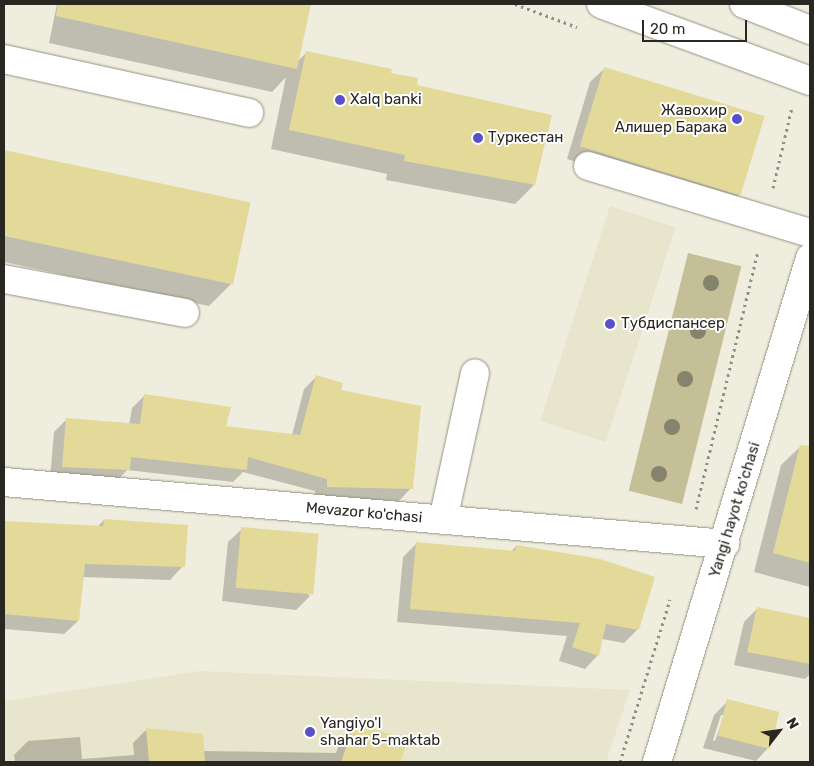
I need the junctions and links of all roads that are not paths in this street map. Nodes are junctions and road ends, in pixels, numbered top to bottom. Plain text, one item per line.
1 (602, 4) edge
2 (744, 4) edge
3 (810, 30) edge
4 (4, 59) edge
5 (806, 79) edge
6 (249, 113) dead end
7 (588, 166) dead end
8 (810, 233) edge
9 (810, 258) edge
10 (4, 279) edge
11 (185, 313) dead end
12 (475, 373) dead end
13 (4, 482) edge
14 (443, 520) junction
15 (725, 544) junction
16 (657, 762) edge

1 - 5 street
2 - 3 street
4 - 6 street
7 - 8 street
9 - 15 street, Yangi hayot ko'chasi
10 - 11 street
12 - 14 street
13 - 14 street, Mevazor ko'chasi
14 - 15 street, Mevazor ko'chasi
15 - 16 street, Yangi hayot ko'chasi

